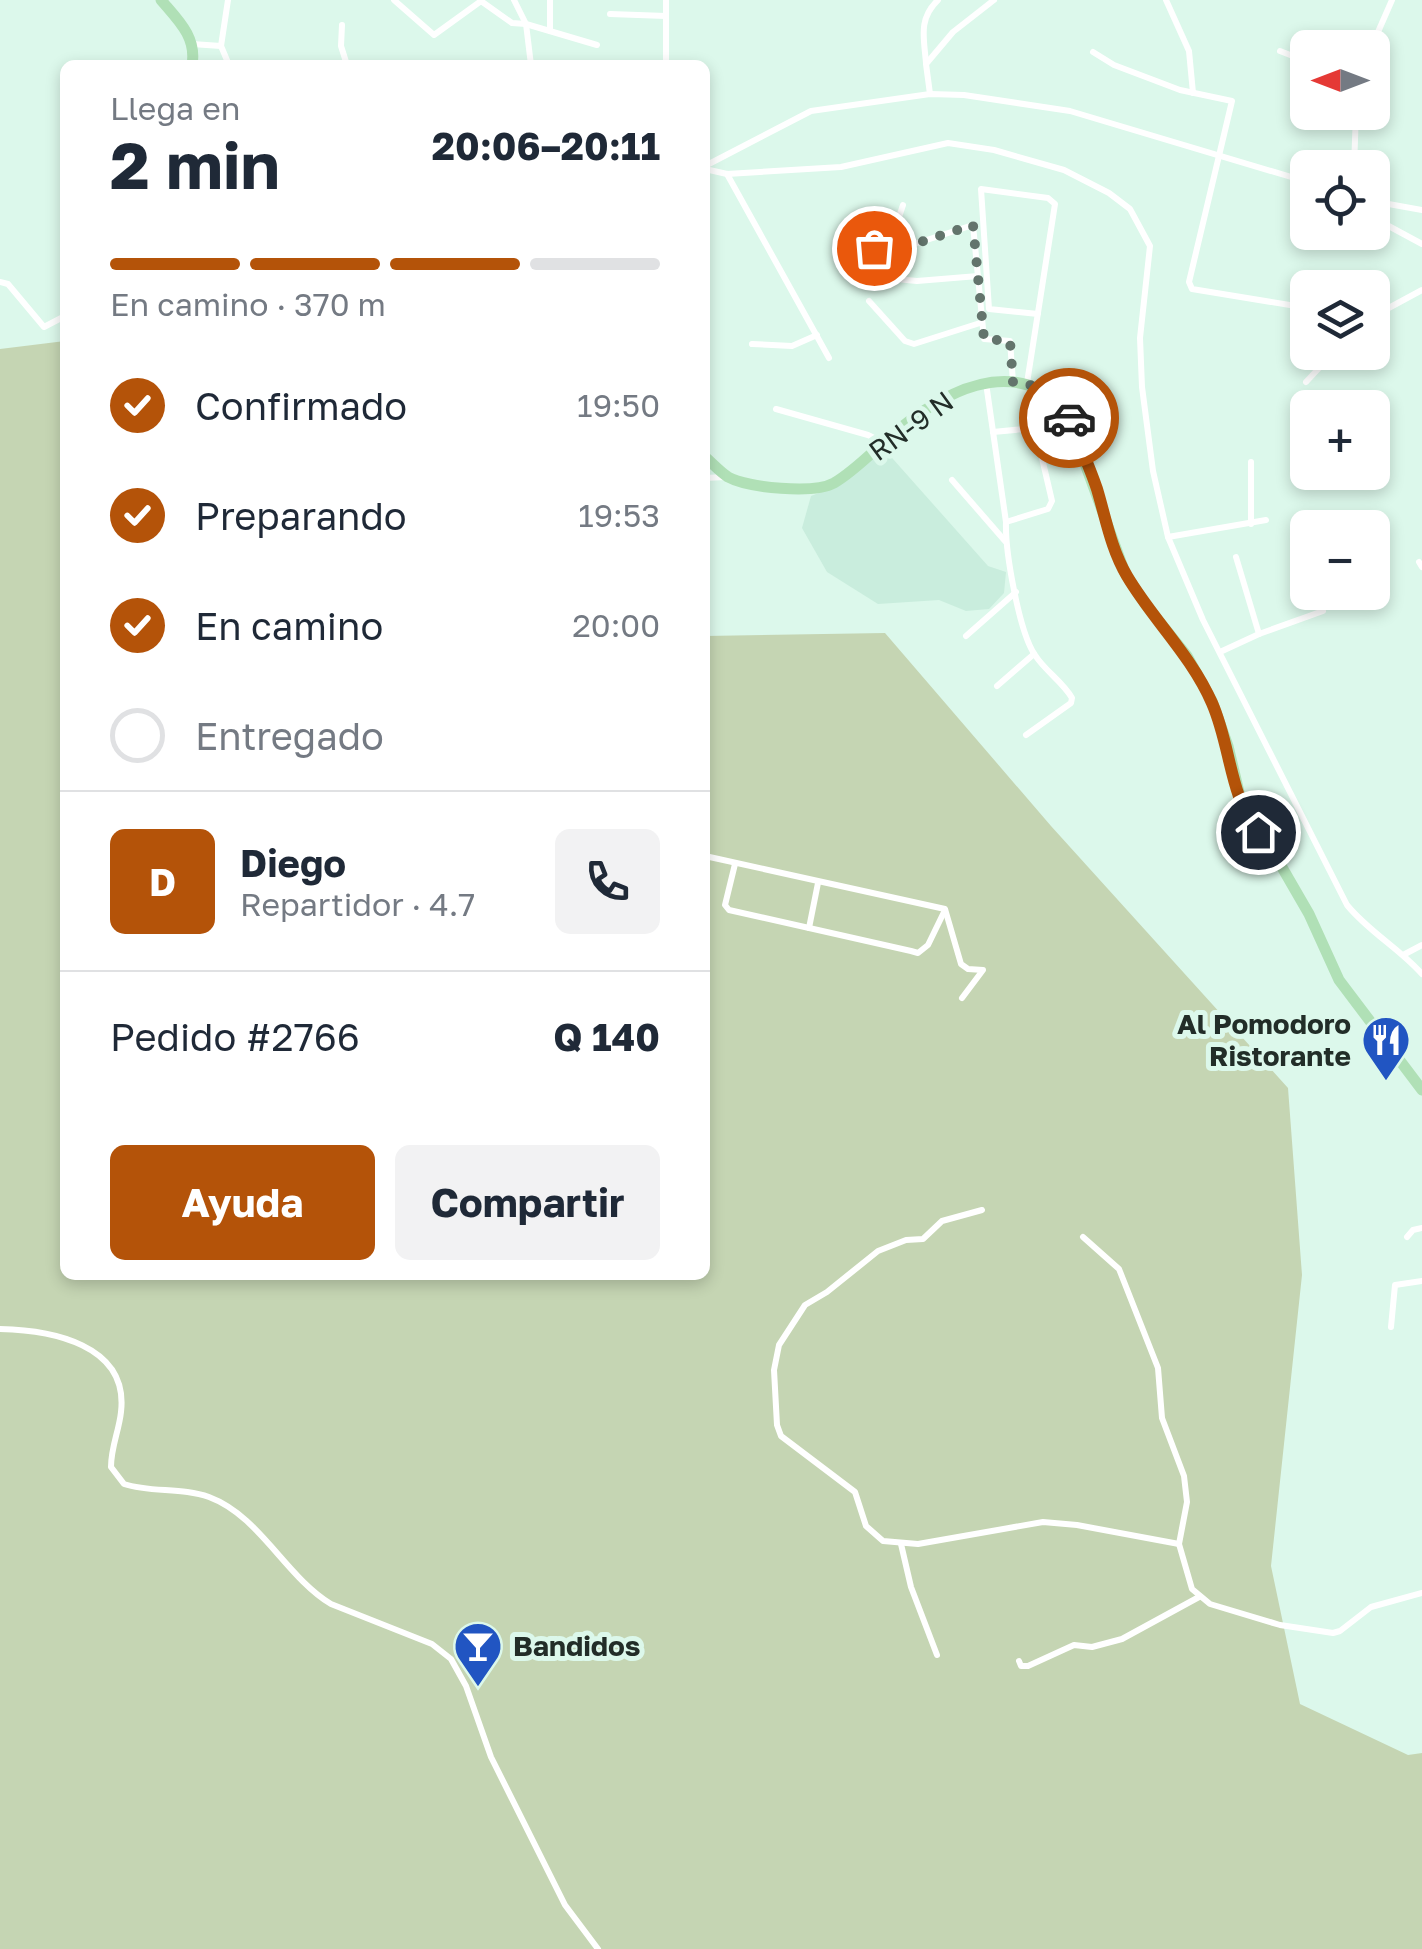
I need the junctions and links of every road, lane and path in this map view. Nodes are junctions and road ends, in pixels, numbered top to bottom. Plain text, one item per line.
1 (161, 0) edge
2 (228, 0) edge
3 (394, 0) edge
4 (514, 0) edge
5 (550, 0) edge
6 (666, 0) edge
7 (938, 0) edge
8 (994, 0) edge
9 (1166, 0) edge
10 (1391, 0) edge
11 (610, 14) dead end
12 (666, 16) junction
13 (526, 24) junction
14 (342, 25) dead end
15 (1378, 30) edge
16 (550, 31) junction
17 (192, 44) junction
18 (597, 45) dead end
19 (221, 46) junction
20 (1280, 51) dead end
21 (1093, 52) dead end
22 (1290, 55) edge
23 (192, 60) edge
24 (227, 60) edge
25 (345, 60) edge
26 (531, 60) edge
27 (666, 60) edge
28 (926, 64) junction
29 (1193, 93) junction
30 (930, 94) junction
31 (1219, 154) junction
32 (710, 165) edge
33 (710, 169) edge
34 (727, 174) junction
35 (1290, 176) edge
36 (1390, 204) edge
37 (904, 205) dead end
38 (1422, 210) edge
39 (1390, 227) edge
40 (1422, 244) edge
41 (874, 248) dead end
42 (887, 253) junction
43 (978, 276) junction
44 (886, 278) dead end
45 (0, 282) edge
46 (1422, 290) edge
47 (869, 302) dead end
48 (1290, 305) edge
49 (1390, 306) edge
50 (1038, 314) junction
51 (60, 319) edge
52 (980, 323) junction
53 (817, 335) junction
54 (752, 344) dead end
55 (829, 358) dead end
56 (1317, 370) edge
57 (986, 382) junction
58 (1013, 382) junction
59 (1306, 382) dead end
60 (1027, 384) junction
61 (776, 409) dead end
62 (993, 432) junction
63 (883, 443) junction
64 (710, 461) edge
65 (1252, 462) dead end
66 (727, 476) junction
67 (710, 478) edge
68 (952, 480) dead end
69 (1266, 520) dead end
70 (1006, 522) junction
71 (1252, 524) junction
72 (1168, 537) junction
73 (1006, 542) junction
74 (1236, 557) dead end
75 (1016, 592) junction
76 (1323, 611) dead end
77 (1259, 634) junction
78 (966, 636) dead end
79 (1220, 652) junction
80 (1034, 654) junction
81 (997, 686) dead end
82 (1026, 735) dead end
83 (710, 856) edge
84 (734, 864) junction
85 (818, 882) junction
86 (945, 909) junction
87 (809, 928) junction
88 (1422, 944) edge
89 (1405, 954) junction
90 (1422, 974) edge
91 (962, 998) dead end
92 (1422, 1090) edge
93 (982, 1210) dead end
94 (1422, 1228) edge
95 (1083, 1237) dead end
96 (1407, 1238) dead end
97 (1422, 1281) edge
98 (1391, 1327) dead end
99 (0, 1330) edge
100 (902, 1544) junction
101 (1179, 1544) junction
102 (1422, 1593) edge
103 (1199, 1597) junction
104 (937, 1654) dead end
105 (1019, 1661) dead end
106 (598, 1949) edge

1 - 17 main road
2 - 19 street
3 - 13 street
4 - 13 street
5 - 16 street
6 - 12 street
7 - 28 street
8 - 28 street
9 - 29 street
10 - 15 street
11 - 12 street
12 - 27 street
13 - 16 street
13 - 26 street
14 - 25 street
16 - 18 street
17 - 19 street
17 - 23 main road
19 - 24 street
20 - 22 street
21 - 29 street
28 - 30 street
29 - 31 street
30 - 31 street
30 - 32 street
31 - 35 street
31 - 48 street
33 - 34 street
34 - 53 street
34 - 72 street
36 - 38 street
37 - 42 street
39 - 40 street
41 - 42 street
42 - 43 street
43 - 44 street
43 - 52 street
45 - 51 street
46 - 49 street
47 - 52 street
50 - 50 street
50 - 60 street
52 - 58 street
53 - 54 street
53 - 55 street
56 - 59 street
57 - 58 main road, RN-9 N
57 - 62 street
57 - 63 main road, RN-9 N
58 - 60 main road, RN-9 N
60 - 92 main road, RN-9 N
61 - 63 street
62 - 70 street
62 - 70 street
63 - 66 main road, RN-9 N
64 - 66 main road, RN-9 N
65 - 71 street
66 - 67 street
68 - 73 street
69 - 71 street
70 - 73 street
71 - 72 street
72 - 79 street
73 - 75 street
74 - 77 street
75 - 78 street
75 - 80 street
76 - 77 street
77 - 79 street
79 - 89 street
80 - 81 street
80 - 82 street
83 - 84 street
84 - 85 street
84 - 87 street
85 - 86 street
85 - 87 street
86 - 87 street
86 - 91 street
88 - 89 street
89 - 90 street
93 - 100 street
94 - 96 street
95 - 101 street
97 - 98 street
99 - 106 street
100 - 101 street
100 - 104 street
101 - 103 street
102 - 103 street
103 - 105 street

